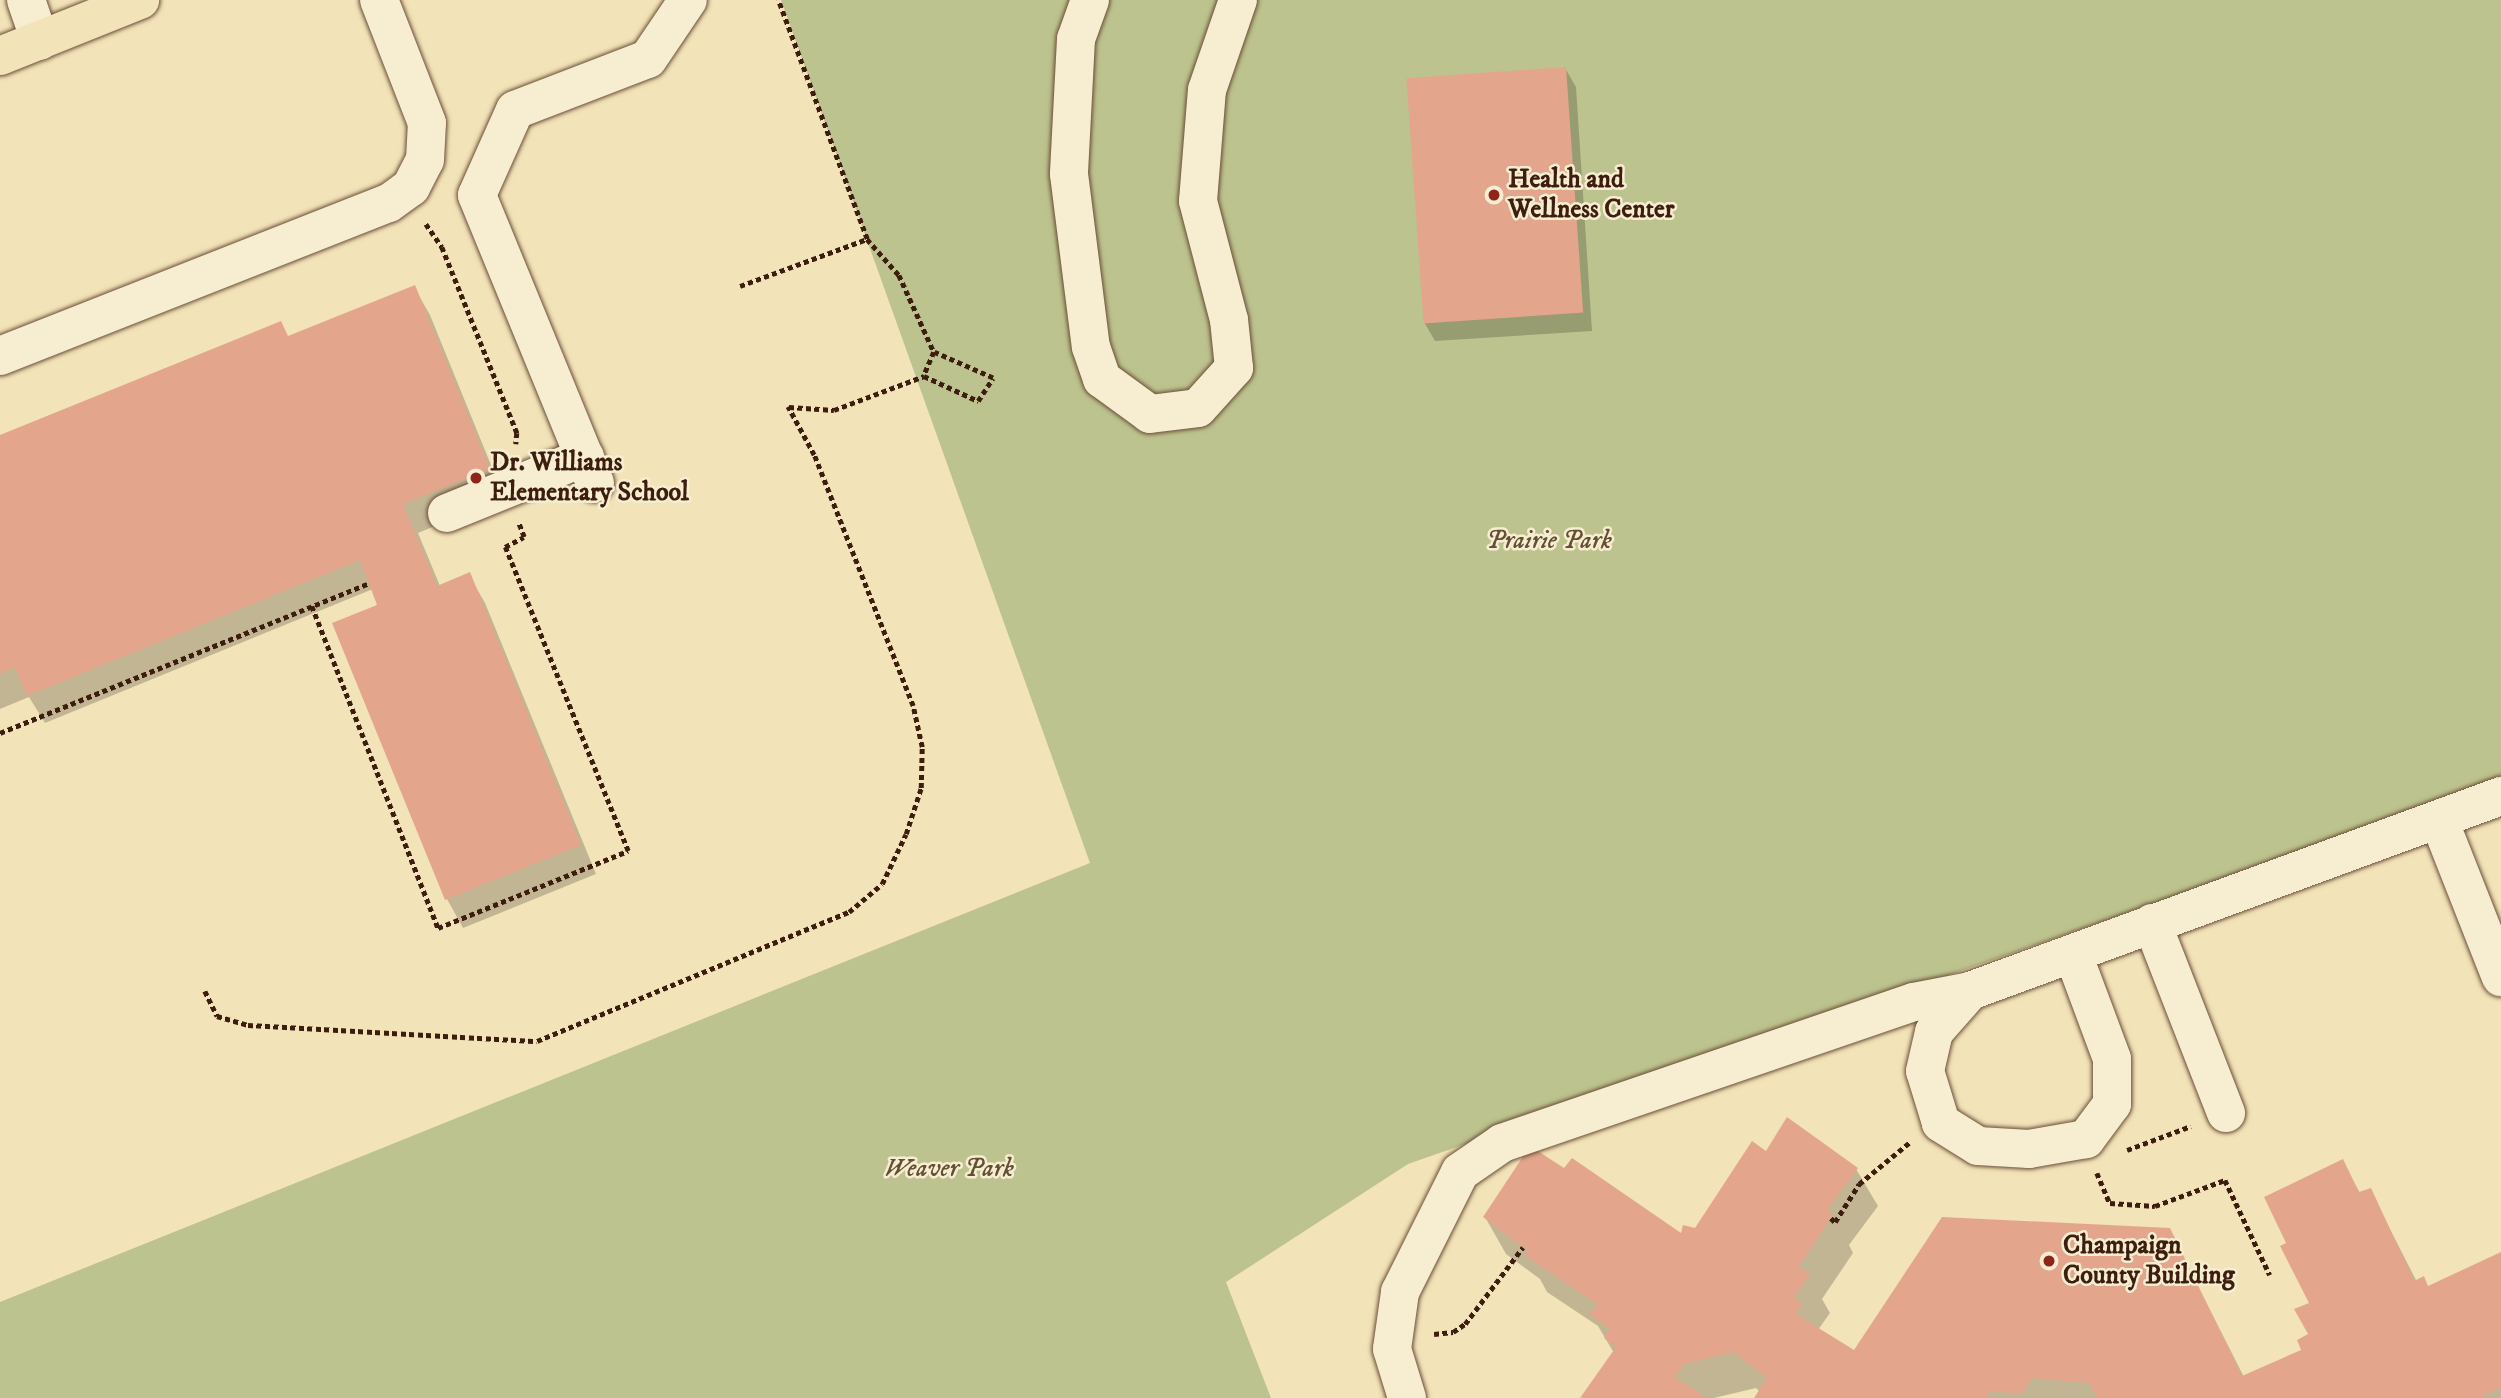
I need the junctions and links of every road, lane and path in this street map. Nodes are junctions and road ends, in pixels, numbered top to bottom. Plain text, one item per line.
1 (69, 0) edge
2 (140, 0) edge
3 (379, 0) edge
4 (688, 0) edge
5 (778, 0) edge
6 (1090, 0) edge
7 (1238, 0) edge
8 (24, 21) edge
9 (0, 56) edge
10 (415, 222) dead end
11 (867, 239) junction
12 (740, 286) dead end
13 (934, 352) junction
14 (0, 356) edge
15 (924, 376) junction
16 (505, 489) junction
17 (447, 513) dead end
18 (369, 583) dead end
19 (313, 606) junction
20 (0, 733) edge
21 (2501, 796) edge
22 (2439, 820) junction
23 (2152, 923) junction
24 (2073, 954) junction
25 (2501, 977) edge
26 (205, 991) dead end
27 (1970, 991) junction
28 (2226, 1112) joint
29 (1918, 1135) dead end
30 (2117, 1154) dead end
31 (2093, 1163) dead end
32 (1831, 1218) dead end
33 (1522, 1247) dead end
34 (2270, 1275) dead end
35 (1394, 1333) junction
36 (1407, 1398) edge

1 - 8 main road
2 - 8 main road
3 - 14 lane
4 - 16 lane
5 - 11 path
6 - 7 lane
8 - 9 main road
10 - 16 path
11 - 12 path
11 - 13 path
13 - 15 path
13 - 15 path
15 - 26 path
16 - 17 lane
16 - 19 path
18 - 19 path
19 - 20 path
21 - 22 lane
22 - 23 lane
22 - 25 lane
23 - 24 lane
23 - 28 lane
24 - 27 lane
24 - 27 lane
27 - 35 lane
28 - 30 path
29 - 32 path
31 - 34 path
33 - 35 path
35 - 36 lane

